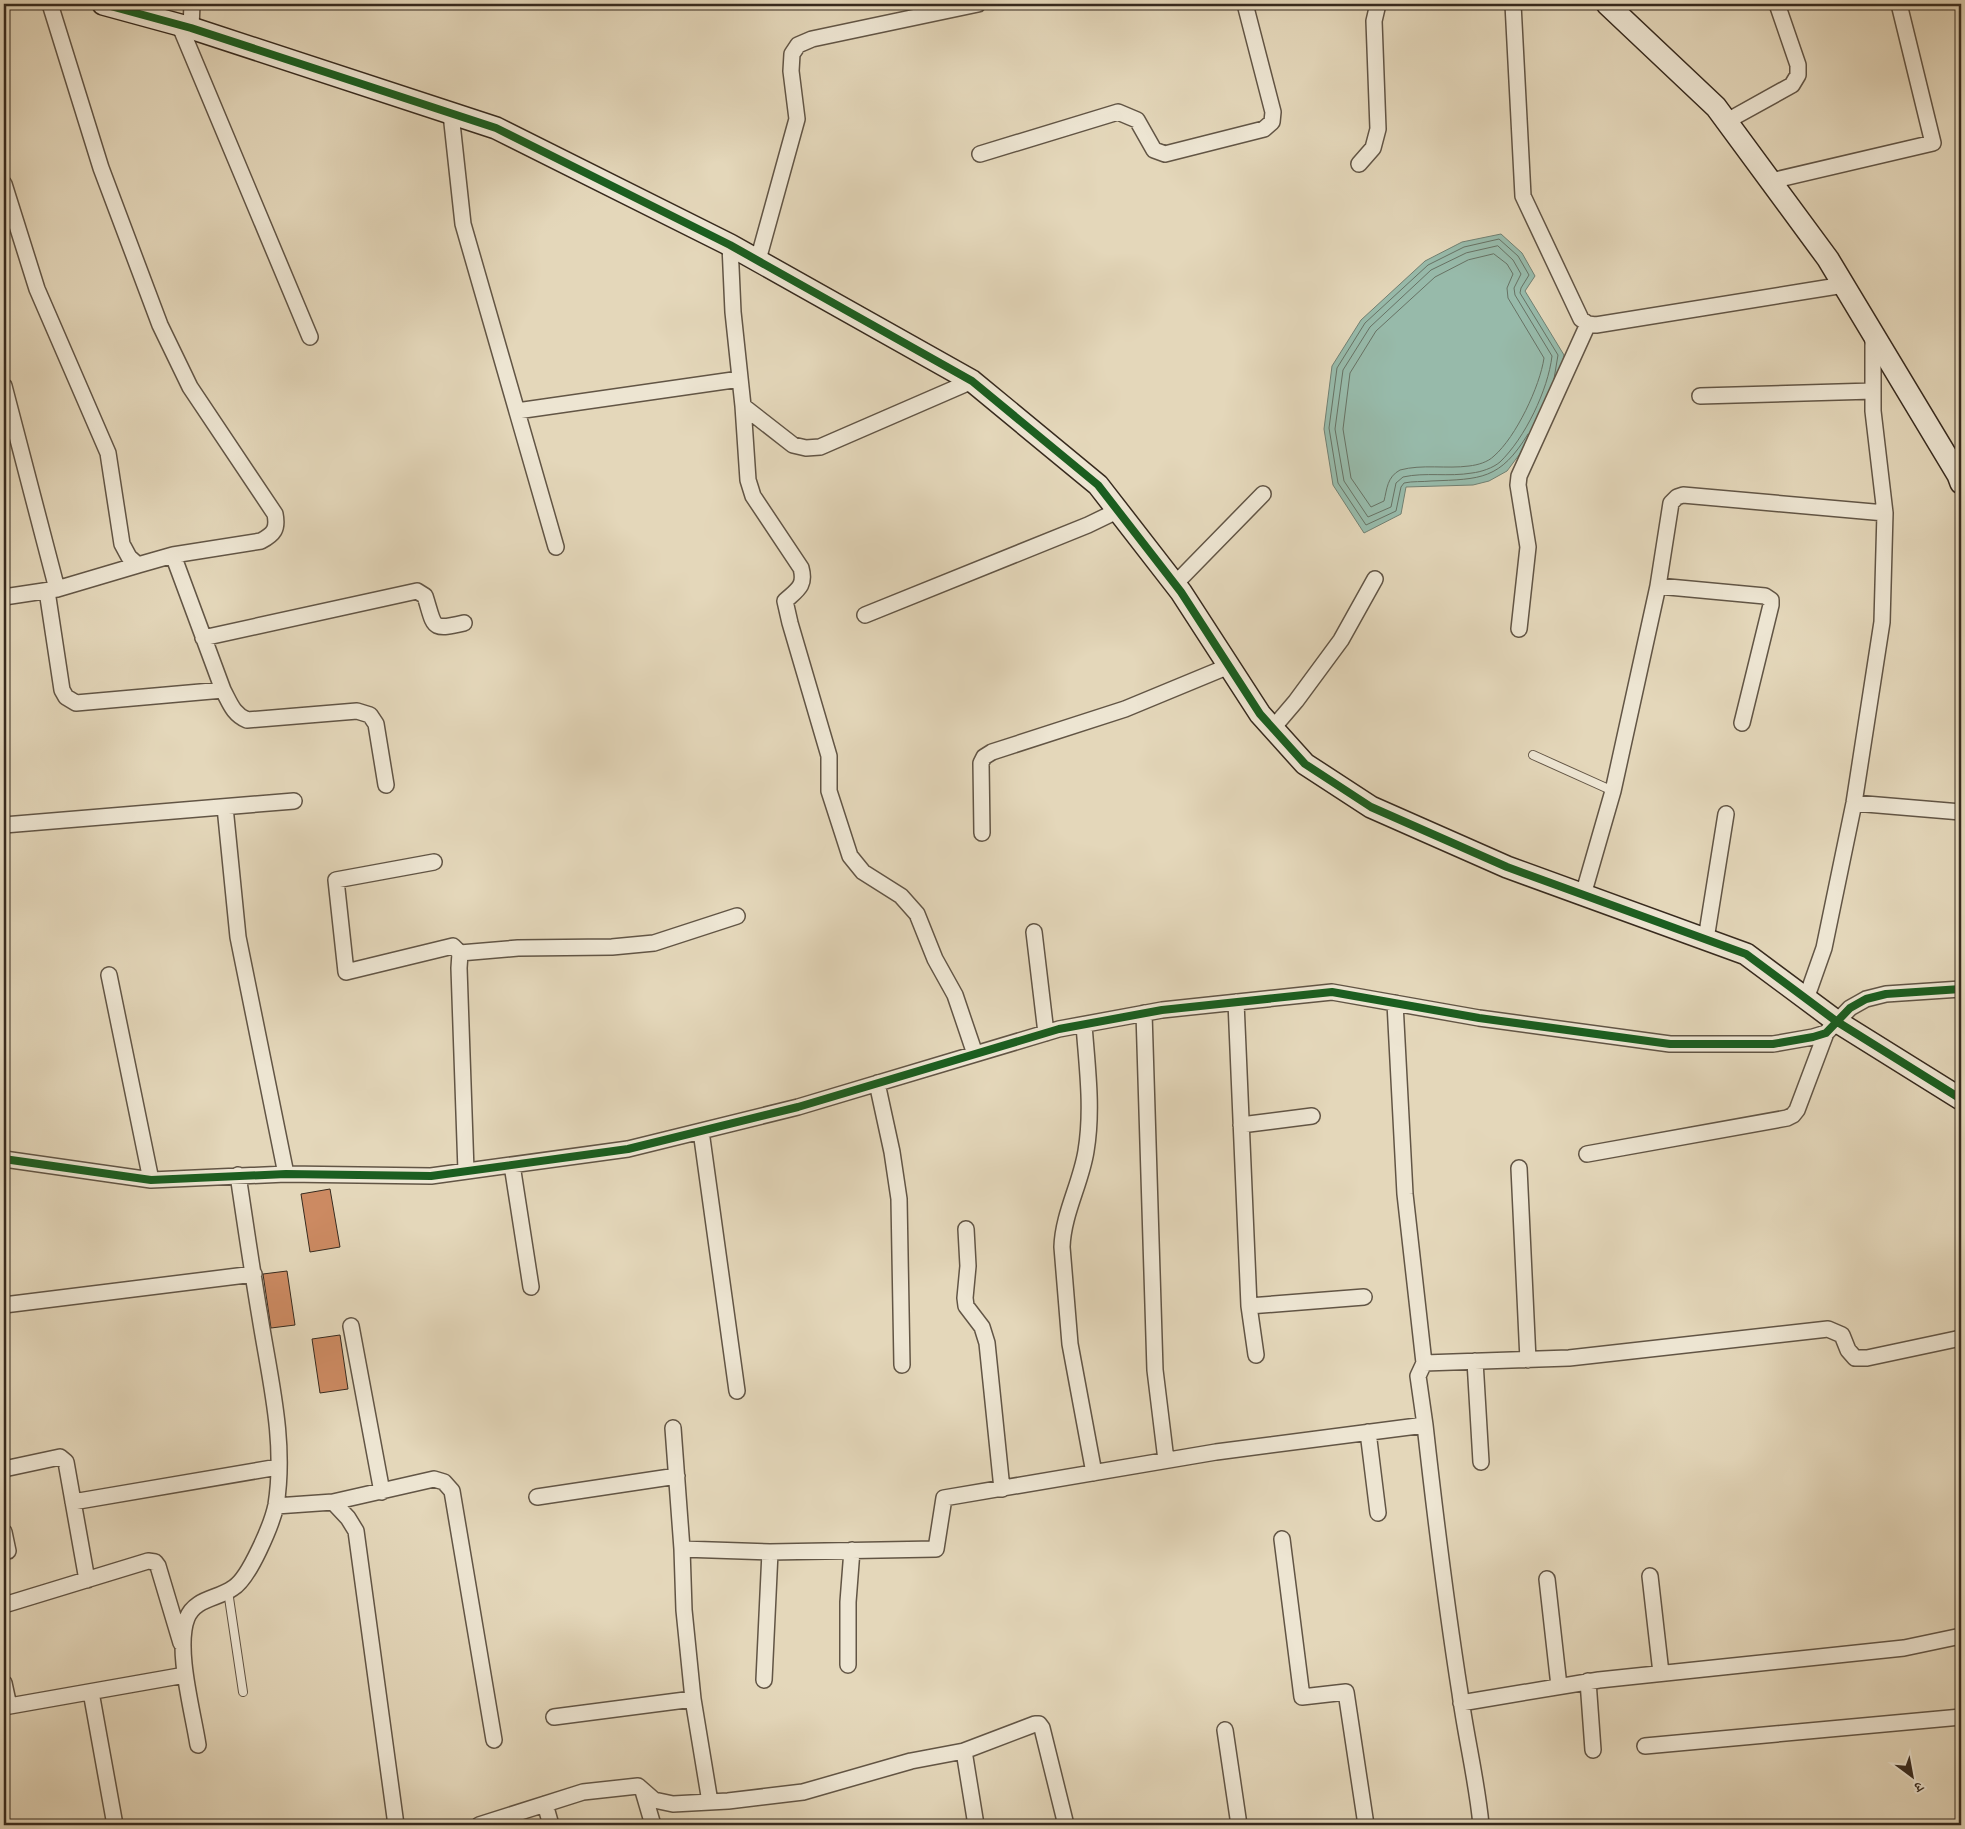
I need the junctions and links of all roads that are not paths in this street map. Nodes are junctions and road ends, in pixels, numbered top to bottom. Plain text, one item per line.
1 (50, 4) edge
2 (102, 4) edge
3 (192, 4) edge
4 (978, 4) edge
5 (1245, 4) edge
6 (1378, 4) edge
7 (1513, 4) edge
8 (1607, 4) edge
9 (1776, 4) edge
10 (1899, 4) edge
11 (913, 10) edge
12 (185, 26) junction
13 (451, 114) junction
14 (1727, 121) junction
15 (980, 154) dead end
16 (1359, 164) dead end
17 (1771, 181) junction
18 (4, 184) edge
19 (730, 245) junction
20 (758, 260) junction
21 (1844, 285) junction
22 (1588, 324) junction
23 (1873, 333) junction
24 (310, 337) dead end
25 (740, 379) junction
26 (972, 381) junction
27 (4, 386) edge
28 (1873, 391) junction
29 (1700, 396) dead end
30 (743, 406) junction
31 (517, 411) junction
32 (1961, 483) edge
33 (1263, 494) dead end
34 (1118, 511) junction
35 (1885, 513) junction
36 (556, 547) dead end
37 (173, 555) junction
38 (138, 565) junction
39 (1375, 579) dead end
40 (1175, 584) junction
41 (1658, 586) junction
42 (52, 590) junction
43 (4, 597) edge
44 (866, 615) dead end
45 (464, 623) dead end
46 (1519, 629) dead end
47 (203, 638) junction
48 (1229, 666) junction
49 (223, 690) junction
50 (1742, 723) dead end
51 (1273, 728) junction
52 (1533, 755) dead end
53 (386, 785) dead end
54 (1613, 791) junction
55 (294, 801) dead end
56 (1854, 803) junction
57 (225, 807) junction
58 (1961, 812) edge
59 (1726, 814) dead end
60 (4, 825) edge
61 (982, 833) dead end
62 (434, 862) dead end
63 (1583, 895) junction
64 (737, 916) dead end
65 (1034, 932) dead end
66 (1706, 940) junction
67 (460, 953) junction
68 (110, 975) dead end
69 (1961, 989) edge
70 (1806, 1000) junction
71 (1236, 1002) junction
72 (1395, 1003) junction
73 (1144, 1014) junction
74 (1084, 1025) junction
75 (1831, 1027) junction
76 (1046, 1033) junction
77 (975, 1054) junction
78 (877, 1084) junction
79 (1961, 1099) edge
80 (1312, 1116) dead end
81 (1241, 1125) junction
82 (701, 1131) junction
83 (1587, 1154) dead end
84 (4, 1159) edge
85 (512, 1165) junction
86 (1519, 1168) dead end
87 (466, 1171) junction
88 (286, 1174) junction
89 (238, 1175) junction
90 (151, 1180) junction
91 (966, 1230) dead end
92 (254, 1274) junction
93 (531, 1287) dead end
94 (1364, 1297) dead end
95 (4, 1305) edge
96 (1249, 1306) junction
97 (351, 1326) dead end
98 (1961, 1338) edge
99 (1256, 1355) dead end
100 (1528, 1360) junction
101 (1475, 1362) junction
102 (1424, 1363) junction
103 (902, 1365) dead end
104 (737, 1390) dead end
105 (1425, 1425) junction
106 (673, 1428) dead end
107 (1368, 1432) junction
108 (1166, 1460) junction
109 (1481, 1462) dead end
110 (278, 1467) junction
111 (4, 1469) edge
112 (1094, 1473) junction
113 (677, 1476) junction
114 (1002, 1488) junction
115 (382, 1492) junction
116 (537, 1497) dead end
117 (73, 1502) junction
118 (333, 1502) junction
119 (276, 1506) junction
120 (1378, 1513) dead end
121 (4, 1532) edge
122 (1282, 1539) dead end
123 (682, 1548) junction
124 (852, 1550) junction
125 (8, 1551) dead end
126 (770, 1552) junction
127 (1650, 1576) dead end
128 (1547, 1578) dead end
129 (87, 1580) junction
130 (228, 1591) junction
131 (4, 1605) edge
132 (1961, 1636) edge
133 (183, 1649) junction
134 (848, 1666) dead end
135 (1661, 1673) junction
136 (185, 1675) junction
137 (764, 1680) dead end
138 (1588, 1682) junction
139 (4, 1683) edge
140 (1559, 1686) junction
141 (90, 1692) junction
142 (243, 1692) dead end
143 (693, 1699) junction
144 (1461, 1703) junction
145 (6, 1706) edge
146 (554, 1717) dead end
147 (1961, 1717) edge
148 (1225, 1730) dead end
149 (494, 1740) dead end
150 (198, 1745) dead end
151 (1645, 1746) dead end
152 (1593, 1750) dead end
153 (964, 1751) junction
154 (643, 1790) junction
155 (710, 1802) junction
156 (545, 1804) junction
157 (486, 1824) edge
158 (114, 1825) edge
159 (396, 1825) edge
160 (551, 1825) edge
161 (653, 1825) edge
162 (976, 1825) edge
163 (1066, 1825) edge
164 (1239, 1825) edge
165 (1366, 1825) edge
166 (1481, 1825) edge

1 - 37 street
2 - 12 street
3 - 12 street
4 - 11 street
5 - 15 street
6 - 16 street
7 - 22 street
8 - 14 street
9 - 14 street
10 - 17 street
11 - 20 street
12 - 13 street
12 - 24 street
13 - 19 street
13 - 31 street
14 - 17 street
17 - 21 street
18 - 38 street
19 - 20 street
19 - 25 street
20 - 26 street
21 - 22 street
21 - 23 street
22 - 46 street
23 - 28 street
23 - 32 street
25 - 30 street
25 - 31 street
26 - 30 street
26 - 34 street
27 - 42 street
28 - 29 street
28 - 35 street
30 - 77 street
31 - 36 street
33 - 40 street
34 - 40 street
34 - 44 street
35 - 41 street
35 - 56 street
37 - 38 street
37 - 47 street
38 - 42 street
39 - 51 street
40 - 48 street
41 - 50 street
41 - 54 street
42 - 43 street
42 - 49 street
45 - 47 street
47 - 49 street
48 - 51 street
48 - 61 street
49 - 53 street
51 - 63 street
52 - 54 lane
54 - 63 street
55 - 57 street
56 - 58 street
56 - 70 street
57 - 60 street
57 - 88 street
59 - 66 street
62 - 67 street
63 - 66 street
64 - 67 street
65 - 76 street
66 - 70 street
67 - 87 street
68 - 90 street
69 - 75 street
70 - 75 street
71 - 72 street
71 - 73 street
71 - 81 street
72 - 75 street
72 - 102 street
73 - 74 street
73 - 108 street
74 - 76 street
74 - 112 street
75 - 79 street
75 - 83 street
76 - 77 street
77 - 78 street
78 - 82 street
78 - 103 street
80 - 81 street
81 - 96 street
82 - 85 street
82 - 104 street
84 - 90 street
85 - 87 street
85 - 93 street
86 - 100 street
87 - 88 street
88 - 89 street
89 - 90 street
89 - 92 street
91 - 114 street
92 - 95 street
92 - 110 street
94 - 96 street
96 - 99 street
97 - 115 street
98 - 100 street
100 - 101 street
101 - 102 street
101 - 109 street
102 - 105 street
105 - 107 street
105 - 144 street
106 - 113 street
107 - 108 street
107 - 120 street
108 - 112 street
110 - 117 street
110 - 119 street
111 - 117 street
112 - 114 street
113 - 116 street
113 - 123 street
114 - 124 street
115 - 118 street
115 - 149 street
117 - 129 street
118 - 119 street
118 - 159 street
119 - 130 street
121 - 125 street
122 - 165 street
123 - 126 street
123 - 143 street
124 - 126 street
124 - 134 street
126 - 137 street
127 - 135 street
128 - 140 street
129 - 131 street
129 - 133 street
130 - 133 street
130 - 142 lane
132 - 135 street
133 - 136 street
135 - 138 street
136 - 141 street
136 - 150 street
138 - 140 street
138 - 152 street
139 - 145 street
140 - 144 street
141 - 145 street
141 - 158 street
143 - 146 street
143 - 155 street
144 - 166 street
147 - 151 street
148 - 164 street
153 - 155 street
153 - 162 street
153 - 163 street
154 - 155 street
154 - 156 street
154 - 161 street
156 - 157 street
156 - 160 street

